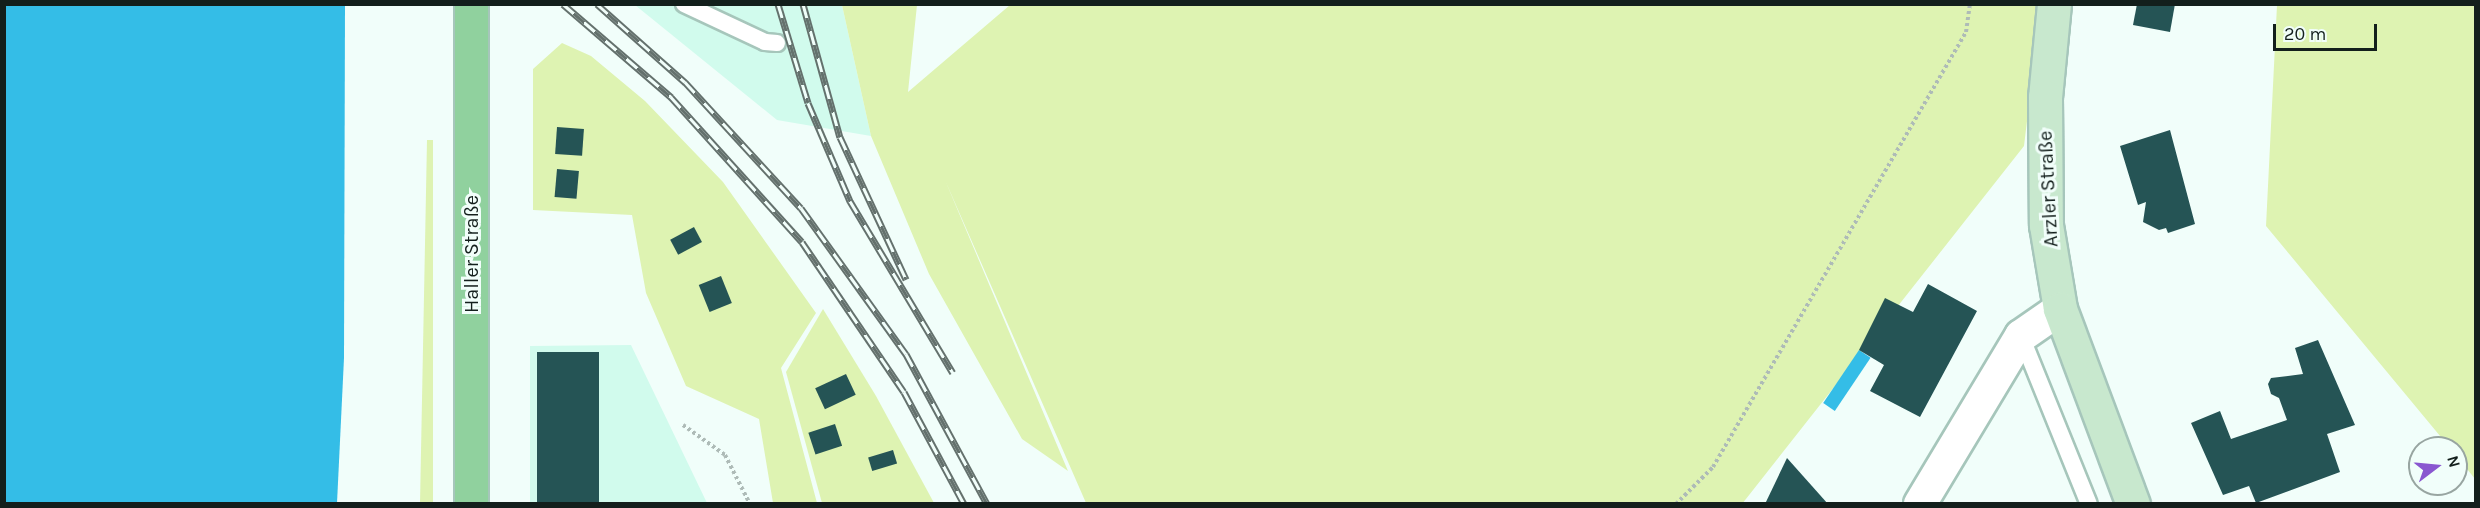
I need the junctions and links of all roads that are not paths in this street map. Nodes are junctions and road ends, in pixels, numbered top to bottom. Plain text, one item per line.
1 (471, 4) edge
2 (684, 4) edge
3 (2054, 4) edge
4 (777, 43) dead end
5 (2060, 309) junction
6 (2021, 336) junction
7 (471, 504) edge
8 (1920, 504) edge
9 (2089, 504) edge
10 (2133, 504) edge

1 - 7 main road, Haller Straße
2 - 4 lane
3 - 5 main road, Arzler Straße
5 - 6 street
5 - 10 main road, Arzler Straße
6 - 8 street
6 - 9 lane

